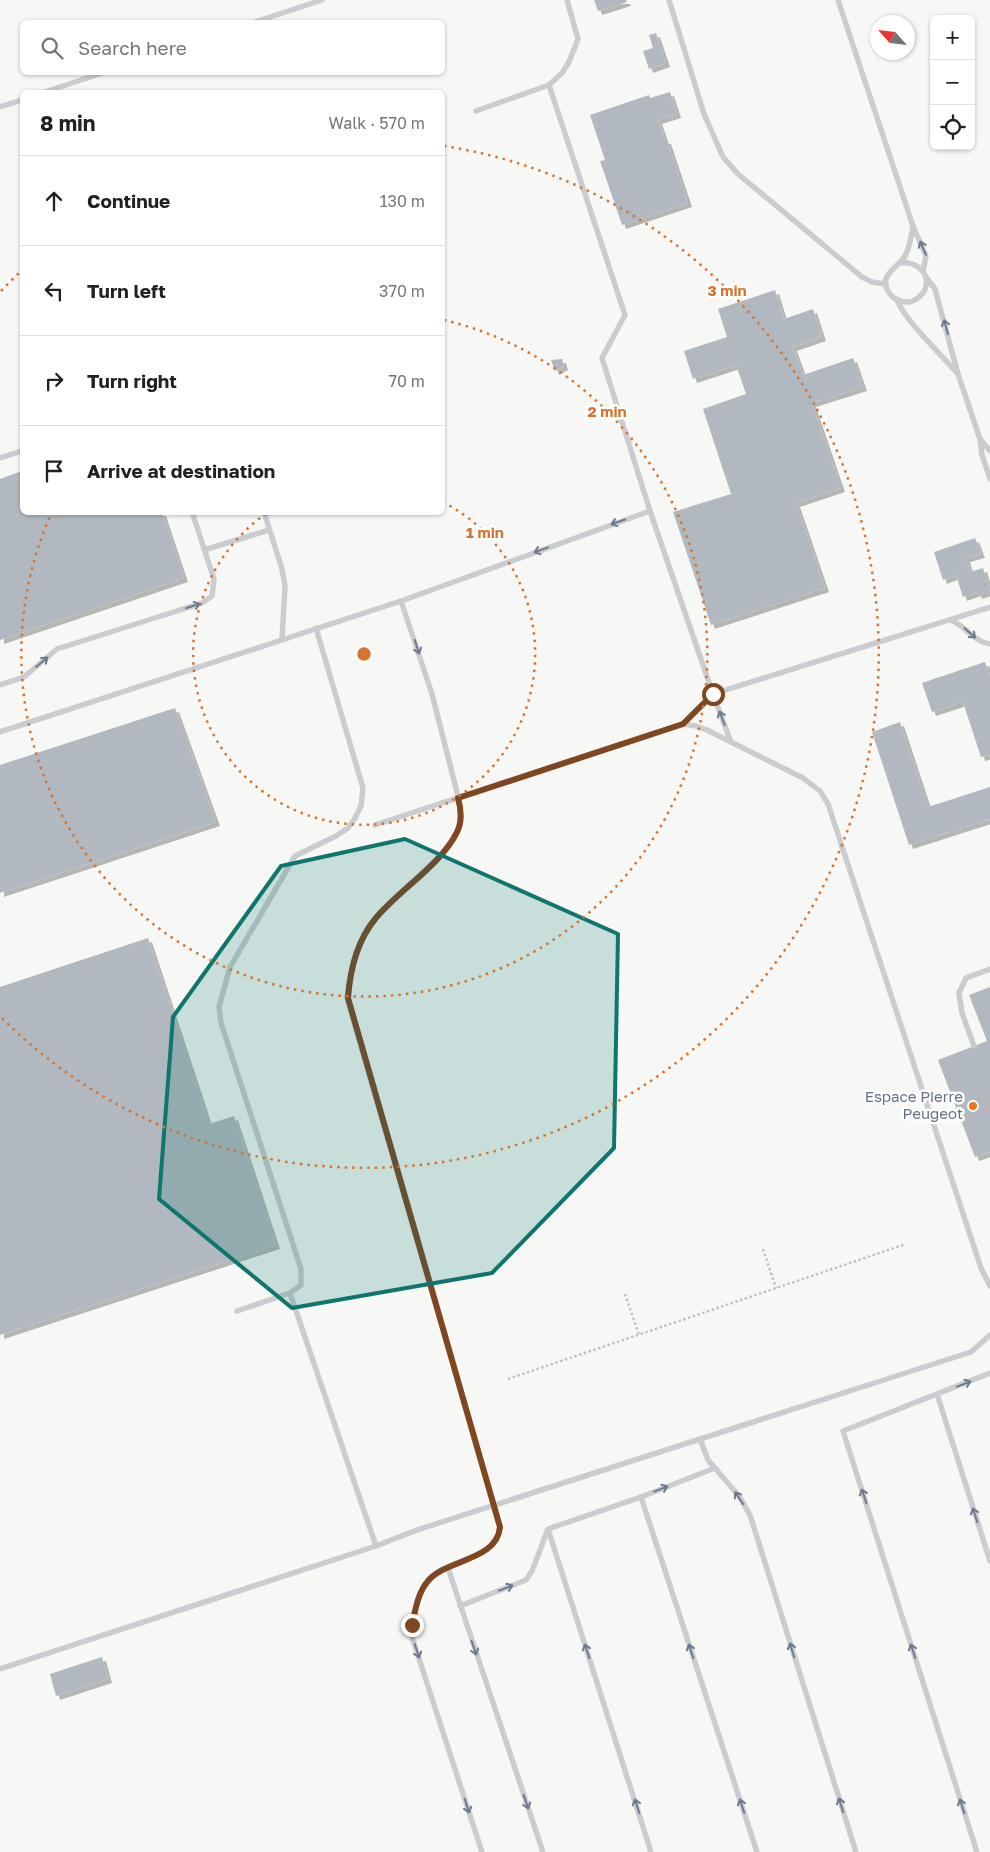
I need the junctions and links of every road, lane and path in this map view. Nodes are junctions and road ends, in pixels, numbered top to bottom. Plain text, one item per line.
1 (322, 0) edge
2 (567, 0) edge
3 (669, 0) edge
4 (838, 0) edge
5 (261, 20) edge
6 (96, 75) edge
7 (549, 85) junction
8 (50, 90) edge
9 (20, 101) edge
10 (0, 107) edge
11 (476, 111) dead end
12 (913, 226) junction
13 (900, 263) junction
14 (925, 274) junction
15 (886, 284) junction
16 (897, 300) junction
17 (958, 374) junction
18 (980, 439) junction
19 (990, 451) edge
20 (20, 452) edge
21 (0, 458) edge
22 (990, 479) edge
23 (650, 512) junction
24 (193, 515) edge
25 (265, 515) edge
26 (269, 530) junction
27 (204, 550) junction
28 (401, 601) junction
29 (990, 607) edge
30 (950, 620) junction
31 (316, 628) junction
32 (282, 639) junction
33 (990, 646) edge
34 (0, 684) edge
35 (713, 694) junction
36 (683, 724) junction
37 (0, 732) edge
38 (731, 742) junction
39 (458, 798) junction
40 (375, 825) dead end
41 (990, 968) edge
42 (974, 1046) dead end
43 (906, 1244) dead end
44 (764, 1249) dead end
45 (990, 1286) edge
46 (776, 1288) junction
47 (290, 1293) junction
48 (625, 1294) dead end
49 (237, 1311) dead end
50 (639, 1335) junction
51 (990, 1335) edge
52 (990, 1374) edge
53 (508, 1379) dead end
54 (937, 1394) junction
55 (700, 1439) junction
56 (715, 1468) junction
57 (641, 1496) junction
58 (494, 1506) junction
59 (548, 1529) junction
60 (376, 1546) junction
61 (990, 1561) edge
62 (448, 1568) junction
63 (460, 1606) junction
64 (0, 1669) edge
65 (482, 1852) edge
66 (543, 1852) edge
67 (651, 1852) edge
68 (757, 1852) edge
69 (856, 1852) edge
70 (977, 1852) edge

1 - 5 lane
2 - 7 lane
3 - 15 lane
4 - 12 lane
6 - 8 lane
7 - 11 lane
7 - 23 lane
9 - 10 lane
12 - 13 lane
14 -> 12 lane
13 - 14 lane
13 - 15 lane
14 - 16 lane
17 -> 14 lane
15 - 16 lane
16 - 17 lane
17 - 18 lane
18 - 19 lane
18 - 22 lane
20 - 21 lane
23 -> 28 lane
23 - 35 lane
24 - 27 lane
25 - 26 lane
26 - 27 lane
26 - 32 lane
34 -> 27 lane
28 - 31 lane
28 -> 39 lane
29 - 30 lane
30 -> 33 lane
30 - 35 lane
31 - 32 lane
31 - 47 lane
32 - 37 lane
35 - 36 lane
38 -> 35 lane
36 - 38 lane
36 - 39 lane
38 - 45 lane
39 - 40 lane
39 - 58 lane
41 - 42 lane
43 - 46 path
44 - 46 path
46 - 50 path
47 - 49 lane
47 - 60 lane
48 - 50 path
50 - 53 path
51 - 55 lane
54 -> 52 lane
61 -> 54 lane
70 -> 54 lane
55 - 56 lane
55 - 58 lane
57 -> 56 lane
69 -> 56 lane
57 - 59 lane
68 -> 57 lane
58 - 60 lane
58 - 62 lane
63 -> 59 lane
67 -> 59 lane
60 - 64 lane
62 - 63 lane
62 -> 65 lane
63 -> 66 lane

